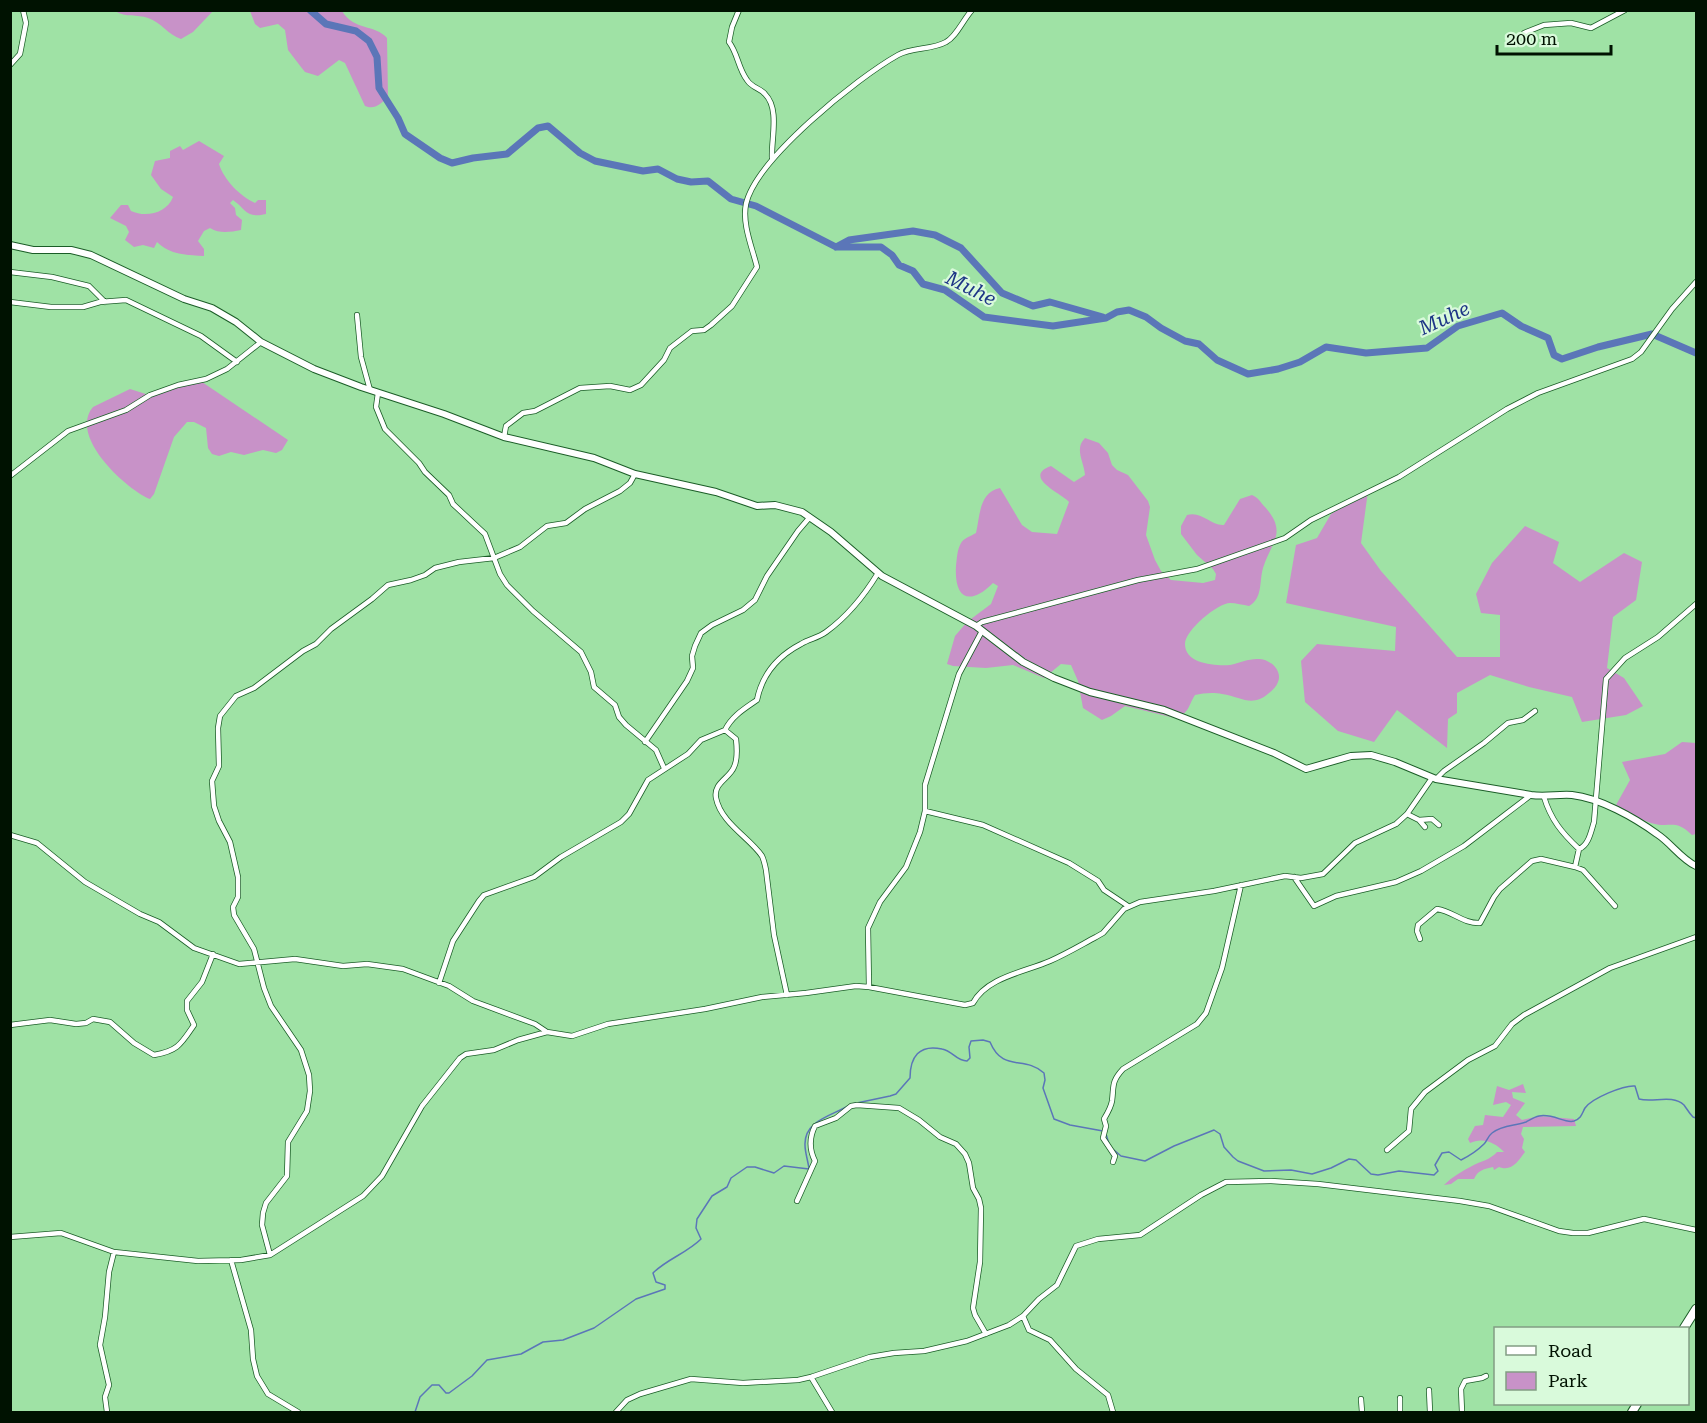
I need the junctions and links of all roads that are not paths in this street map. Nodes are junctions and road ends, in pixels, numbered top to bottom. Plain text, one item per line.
1 (23, 10) edge
2 (739, 10) edge
3 (972, 10) edge
4 (1625, 10) edge
5 (1524, 33) dead end
6 (10, 65) edge
7 (772, 158) junction
8 (10, 246) edge
9 (10, 272) edge
10 (1696, 282) edge
11 (10, 302) edge
12 (105, 302) junction
13 (357, 315) dead end
14 (261, 342) junction
15 (237, 362) junction
16 (370, 390) junction
17 (378, 393) junction
18 (504, 436) junction
19 (635, 474) junction
20 (10, 476) edge
21 (810, 517) junction
22 (494, 558) junction
23 (878, 573) junction
24 (1696, 604) edge
25 (979, 629) junction
26 (1534, 711) dead end
27 (724, 730) junction
28 (645, 742) junction
29 (664, 768) junction
30 (1434, 778) junction
31 (1530, 795) junction
32 (1544, 797) junction
33 (1595, 801) junction
34 (925, 811) junction
35 (1407, 814) junction
36 (1419, 820) junction
37 (1439, 825) dead end
38 (1425, 828) dead end
39 (10, 835) edge
40 (1580, 849) junction
41 (1696, 866) edge
42 (1575, 867) junction
43 (1294, 877) junction
44 (1241, 885) junction
45 (1128, 906) junction
46 (1615, 906) dead end
47 (1696, 937) edge
48 (1420, 939) dead end
49 (213, 954) junction
50 (258, 963) junction
51 (439, 983) junction
52 (869, 987) junction
53 (787, 995) junction
54 (10, 1025) edge
55 (547, 1032) junction
56 (1387, 1150) dead end
57 (1113, 1162) dead end
58 (1383, 1185) dead end
59 (1380, 1191) junction
60 (797, 1201) dead end
61 (1696, 1230) edge
62 (10, 1237) edge
63 (114, 1252) junction
64 (270, 1255) junction
65 (231, 1260) junction
66 (1696, 1309) edge
67 (1023, 1316) junction
68 (1685, 1327) edge
69 (986, 1334) junction
70 (1486, 1376) dead end
71 (811, 1377) junction
72 (1429, 1390) dead end
73 (1400, 1398) dead end
74 (1361, 1399) dead end
75 (107, 1413) edge
76 (298, 1413) edge
77 (616, 1413) edge
78 (832, 1413) edge
79 (1113, 1413) edge
80 (1362, 1413) edge
81 (1400, 1413) edge
82 (1430, 1413) edge
83 (1462, 1413) edge

1 - 6 street
2 - 7 street
3 - 7 street
4 - 5 street
7 - 18 street
8 - 14 main road
9 - 12 street
10 - 25 street
11 - 12 street
12 - 15 street
13 - 16 street
14 - 15 street
14 - 16 main road
15 - 20 street
16 - 17 main road
17 - 18 main road
17 - 22 street
18 - 19 main road
19 - 21 main road
19 - 22 street
21 - 23 main road
21 - 28 street
22 - 28 street
22 - 50 street
23 - 25 main road
23 - 27 street
24 - 33 street
25 - 30 main road
25 - 34 street
26 - 30 street
27 - 29 street
27 - 53 street
28 - 29 street
29 - 51 street
30 - 31 main road
30 - 35 street
31 - 32 main road
31 - 43 street
32 - 33 main road
32 - 40 street
33 - 40 street
33 - 41 main road
34 - 45 street
34 - 52 street
35 - 36 street
35 - 43 street
36 - 37 street
36 - 38 street
39 - 49 street
40 - 42 street
42 - 46 street
42 - 48 street
43 - 44 street
44 - 45 street
44 - 57 street
45 - 52 street
47 - 56 street
49 - 50 street
49 - 54 street
50 - 51 street
50 - 64 street
51 - 55 street
52 - 53 street
53 - 55 street
55 - 64 street
58 - 59 street
59 - 61 street
59 - 67 street
60 - 69 street
62 - 63 street
63 - 65 street
63 - 75 street
64 - 65 street
65 - 76 street
66 - 68 highway
67 - 69 street
67 - 79 street
69 - 71 street
70 - 83 street
71 - 77 street
71 - 78 street
72 - 82 street
73 - 81 street
74 - 80 street

